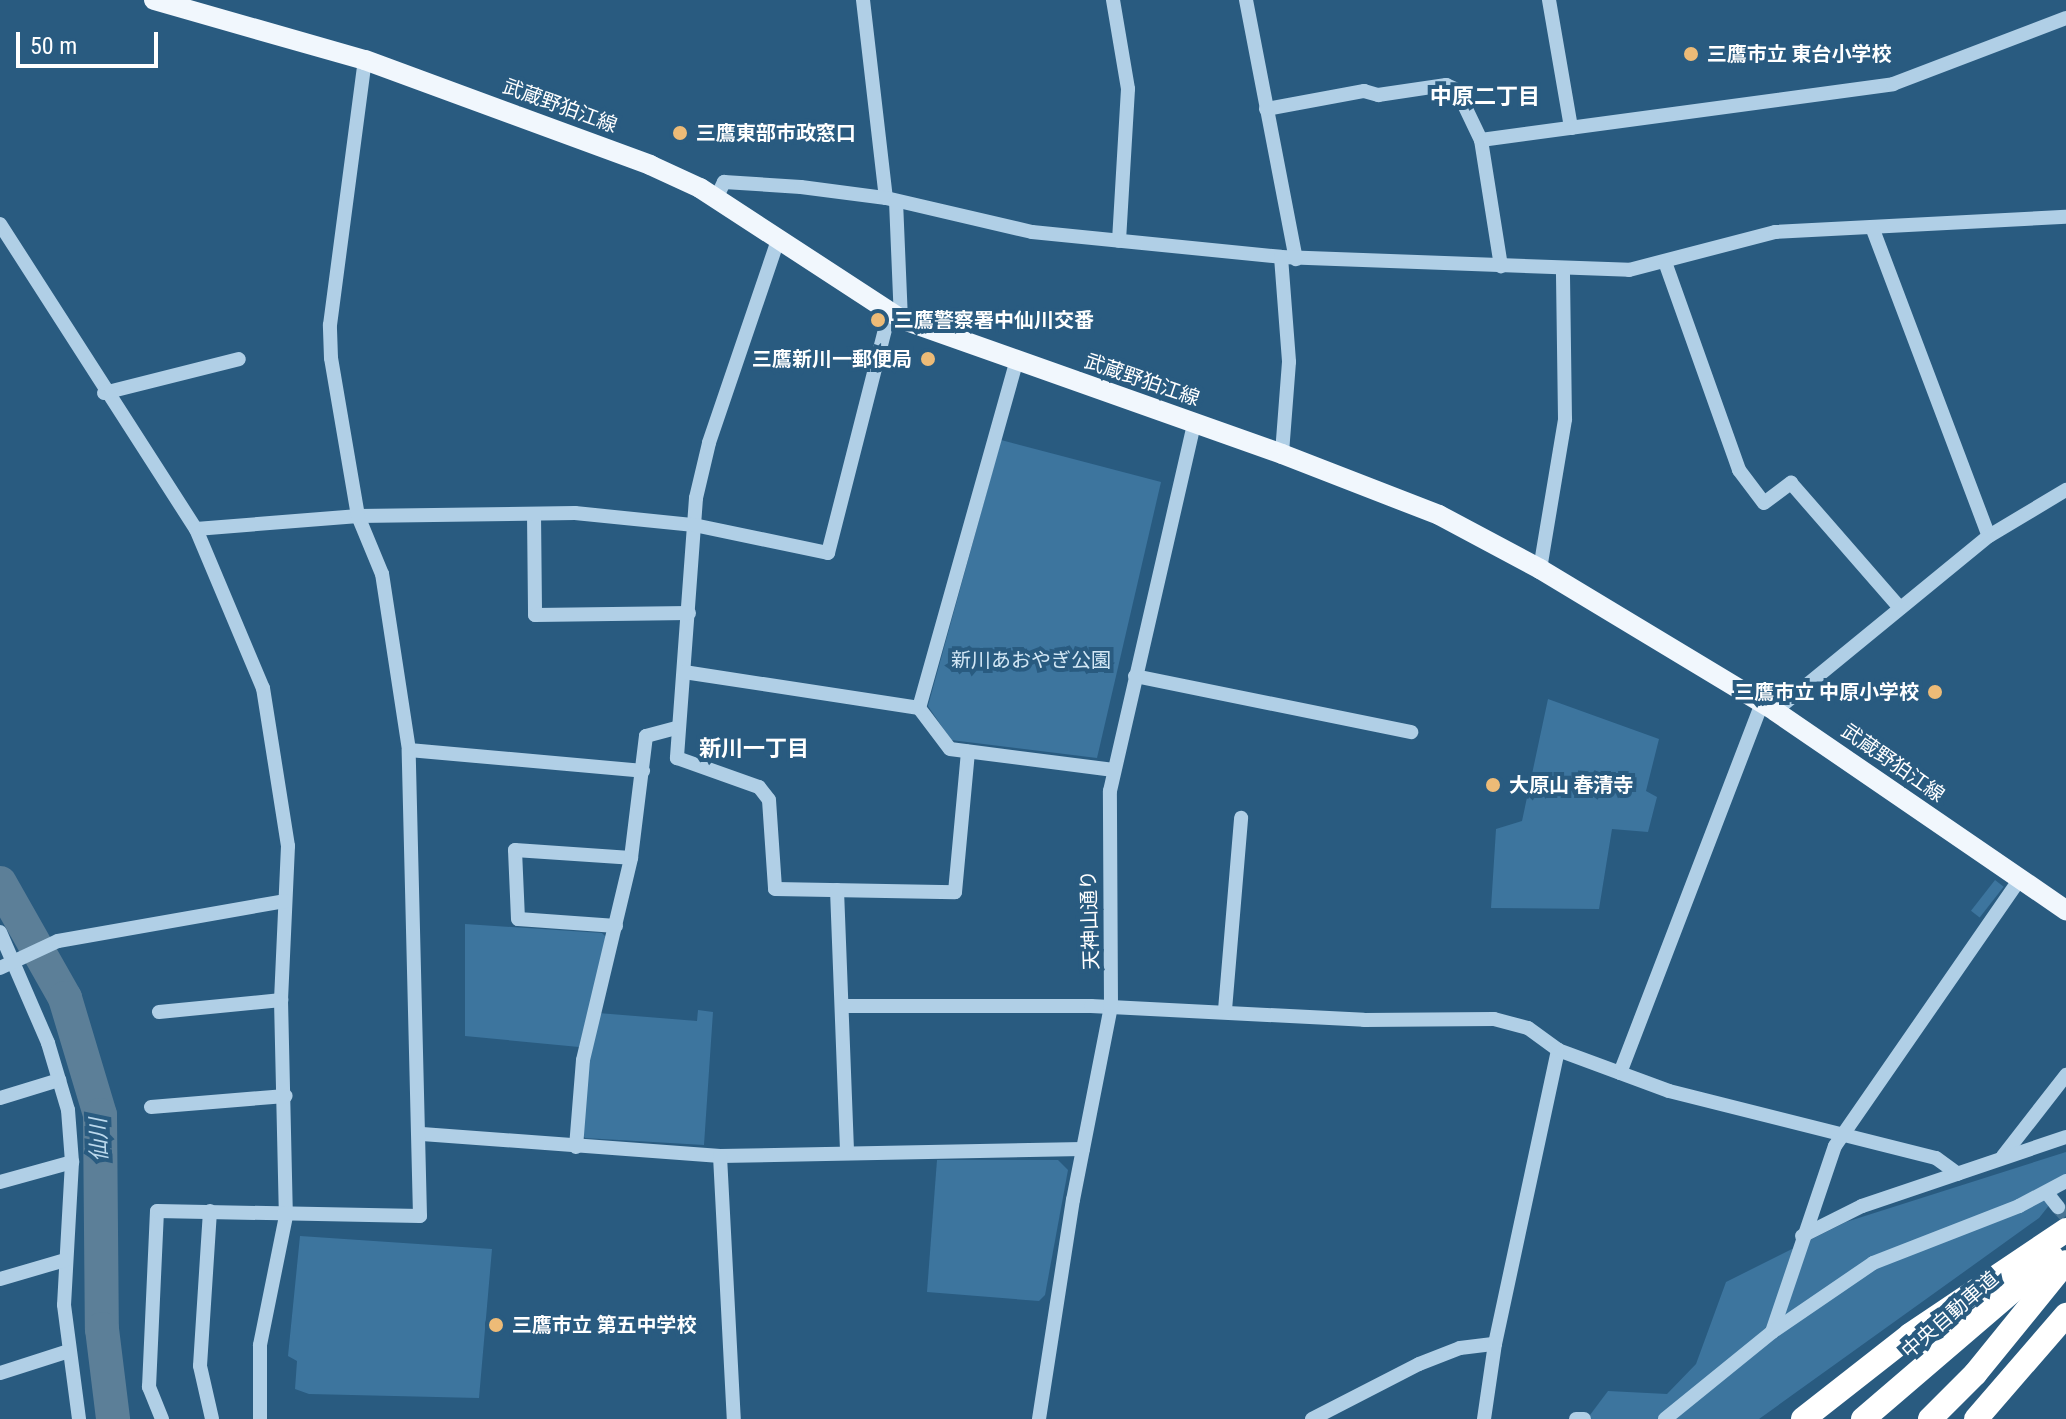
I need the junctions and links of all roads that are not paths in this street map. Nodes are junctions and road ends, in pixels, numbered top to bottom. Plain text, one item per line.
1 (154, 0) edge
2 (863, 0) edge
3 (1113, 0) edge
4 (1246, 0) edge
5 (1549, 0) edge
6 (178, 3) edge
7 (2066, 18) edge
8 (365, 60) junction
9 (1266, 109) junction
10 (1571, 128) junction
11 (1481, 140) junction
12 (716, 199) junction
13 (891, 199) junction
14 (2066, 217) edge
15 (0, 224) edge
16 (1872, 227) junction
17 (778, 240) junction
18 (1119, 241) junction
19 (1281, 257) junction
20 (1296, 259) junction
21 (1665, 262) junction
22 (1501, 266) junction
23 (1563, 268) junction
24 (895, 316) junction
25 (239, 359) dead end
26 (1016, 363) junction
27 (104, 393) junction
28 (1194, 423) junction
29 (1282, 454) junction
30 (2066, 490) edge
31 (534, 514) junction
32 (358, 516) junction
33 (694, 525) junction
34 (196, 529) junction
35 (1989, 536) junction
36 (1540, 569) junction
37 (1900, 608) junction
38 (689, 613) junction
39 (684, 672) junction
40 (1135, 676) junction
41 (1769, 707) junction
42 (919, 708) junction
43 (679, 727) junction
44 (1411, 732) dead end
45 (409, 750) junction
46 (968, 752) junction
47 (1114, 770) junction
48 (643, 771) junction
49 (1241, 818) dead end
50 (631, 858) junction
51 (2020, 879) junction
52 (837, 890) junction
53 (285, 901) junction
54 (2066, 910) edge
55 (616, 926) junction
56 (0, 932) edge
57 (12, 964) edge
58 (281, 1000) junction
59 (845, 1006) junction
60 (1111, 1006) junction
61 (1225, 1010) junction
62 (159, 1012) dead end
63 (1558, 1050) junction
64 (1620, 1073) junction
65 (2066, 1075) edge
66 (59, 1080) junction
67 (286, 1096) junction
68 (0, 1098) edge
69 (151, 1107) dead end
70 (422, 1134) junction
71 (1843, 1135) junction
72 (2066, 1137) edge
73 (576, 1147) junction
74 (1083, 1149) junction
75 (847, 1153) junction
76 (720, 1156) junction
77 (2003, 1156) junction
78 (72, 1162) junction
79 (1958, 1174) junction
80 (2066, 1181) edge
81 (0, 1182) edge
82 (2047, 1193) junction
83 (2058, 1207) dead end
84 (210, 1211) junction
85 (286, 1216) junction
86 (2066, 1230) edge
87 (1802, 1236) junction
88 (2066, 1243) edge
89 (65, 1260) junction
90 (2066, 1262) edge
91 (0, 1279) edge
92 (2066, 1315) edge
93 (1772, 1332) junction
94 (1495, 1344) junction
95 (66, 1352) junction
96 (0, 1373) edge
97 (79, 1419) edge
98 (162, 1419) edge
99 (212, 1419) edge
100 (260, 1419) edge
101 (734, 1419) edge
102 (1039, 1419) edge
103 (1312, 1419) edge
104 (1484, 1419) edge
105 (1576, 1419) edge
106 (1584, 1419) edge
107 (1665, 1419) edge
108 (1803, 1419) edge
109 (1863, 1419) edge
110 (1930, 1419) edge
111 (1976, 1419) edge

1 - 6 main road, 武蔵野狛江線
2 - 13 street
3 - 18 street
4 - 9 street
5 - 10 street
6 - 8 main road, 武蔵野狛江線
7 - 10 street
8 - 12 main road, 武蔵野狛江線
8 - 32 street
9 - 11 street
9 - 20 street
10 - 11 street
11 - 22 street
12 - 13 street
12 - 17 main road, 武蔵野狛江線
13 - 18 street
13 - 24 street
14 - 16 street
15 - 27 street
16 - 21 street
16 - 35 street
17 - 24 main road, 武蔵野狛江線
17 - 33 street
18 - 19 street
19 - 20 street
19 - 29 street
20 - 22 street
21 - 23 street
21 - 37 street
22 - 23 street
23 - 36 street
24 - 26 main road, 武蔵野狛江線
24 - 33 street
25 - 27 street
26 - 28 main road, 武蔵野狛江線
26 - 42 street
27 - 34 street
28 - 29 main road, 武蔵野狛江線
28 - 40 street, 天神山通り
29 - 36 main road, 武蔵野狛江線
30 - 35 street
31 - 32 street
31 - 33 street
31 - 38 street
32 - 34 street
32 - 45 street
33 - 38 street
34 - 53 street
35 - 37 street
36 - 41 main road, 武蔵野狛江線
37 - 41 street
38 - 39 street
39 - 42 street
39 - 43 street
40 - 44 street
40 - 47 street, 天神山通り
41 - 51 main road, 武蔵野狛江線
41 - 64 street
42 - 46 street
43 - 48 street
43 - 52 street
45 - 48 street
45 - 70 street
46 - 47 street
46 - 52 street
47 - 60 street, 天神山通り
48 - 50 street
49 - 61 street
50 - 55 street
50 - 55 street
51 - 54 main road, 武蔵野狛江線
51 - 71 street
52 - 59 street
53 - 57 street
53 - 58 street
55 - 73 street
56 - 57 street
57 - 66 street
58 - 62 street
58 - 67 street
59 - 60 street
59 - 75 street
60 - 61 street
60 - 74 street, 天神山通り
61 - 63 street
63 - 64 street
63 - 94 street
64 - 71 street
65 - 77 street
66 - 68 street
66 - 78 street
67 - 69 street
67 - 85 street
70 - 73 street
70 - 85 street
71 - 79 street
71 - 87 street
72 - 77 street
73 - 76 street
74 - 75 street
74 - 102 street, 天神山通り
75 - 76 street
76 - 101 street
77 - 79 street
78 - 81 street
78 - 89 street
79 - 87 street
80 - 82 street
82 - 83 street
82 - 93 street
84 - 85 street
84 - 98 street
84 - 99 street
85 - 100 street
86 - 108 highway
87 - 93 street
88 - 109 highway, 中央自動車道
89 - 91 street
89 - 95 street
90 - 110 highway
92 - 111 highway
93 - 107 street
94 - 103 street
94 - 104 street
95 - 96 street
95 - 97 street
105 - 106 street

